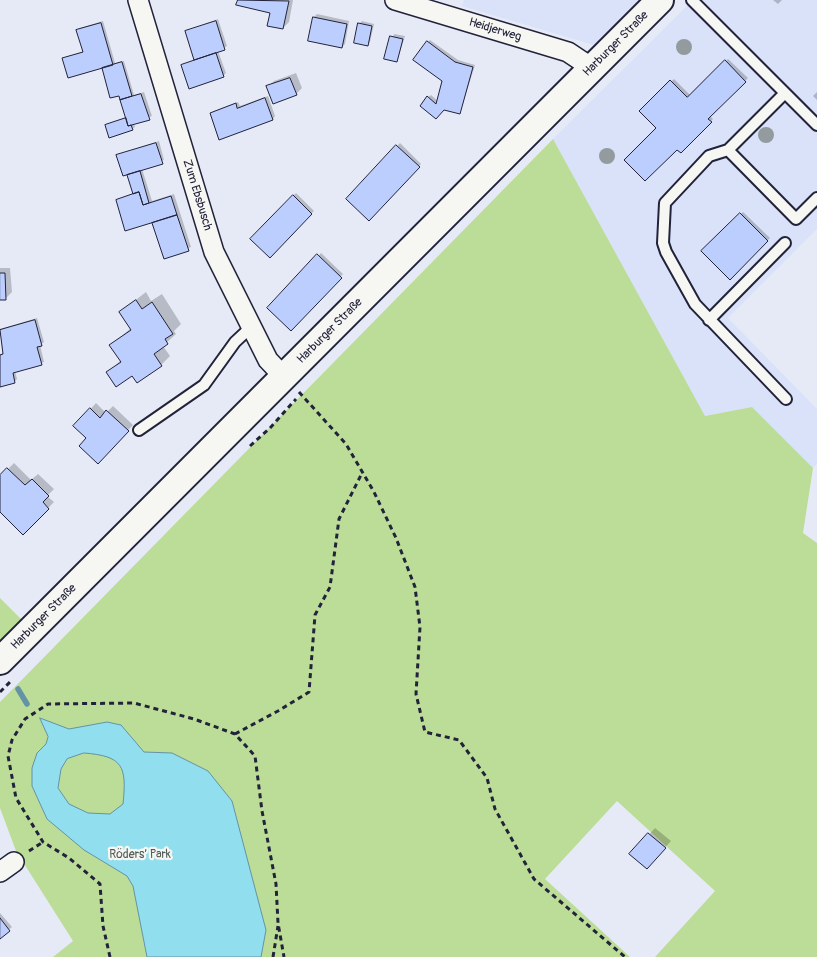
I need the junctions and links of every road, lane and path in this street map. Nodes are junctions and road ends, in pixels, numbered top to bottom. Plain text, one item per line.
1 (138, 0) edge
2 (395, 0) edge
3 (660, 0) edge
4 (692, 0) edge
5 (592, 68) junction
6 (785, 93) junction
7 (817, 125) edge
8 (728, 150) junction
9 (817, 198) edge
10 (785, 243) dead end
11 (709, 320) junction
12 (250, 328) junction
13 (292, 385) junction
14 (786, 399) dead end
15 (139, 430) dead end
16 (362, 472) junction
17 (0, 661) edge
18 (235, 734) junction
19 (278, 923) junction
20 (110, 957) edge
21 (273, 957) edge
22 (284, 957) edge
23 (625, 957) edge

1 - 12 street, Zum Ebsbusch
2 - 5 street, Heidjerweg
3 - 5 main road, Harburger Straße
4 - 6 lane
5 - 13 main road, Harburger Straße
6 - 7 lane
6 - 8 lane
8 - 9 lane
8 - 11 lane
10 - 11 lane
11 - 14 lane
12 - 13 street, Zum Ebsbusch
12 - 15 lane
13 - 16 path
13 - 17 main road, Harburger Straße
16 - 18 path
16 - 23 path
18 - 19 path
18 - 20 path
19 - 21 path
19 - 22 path

